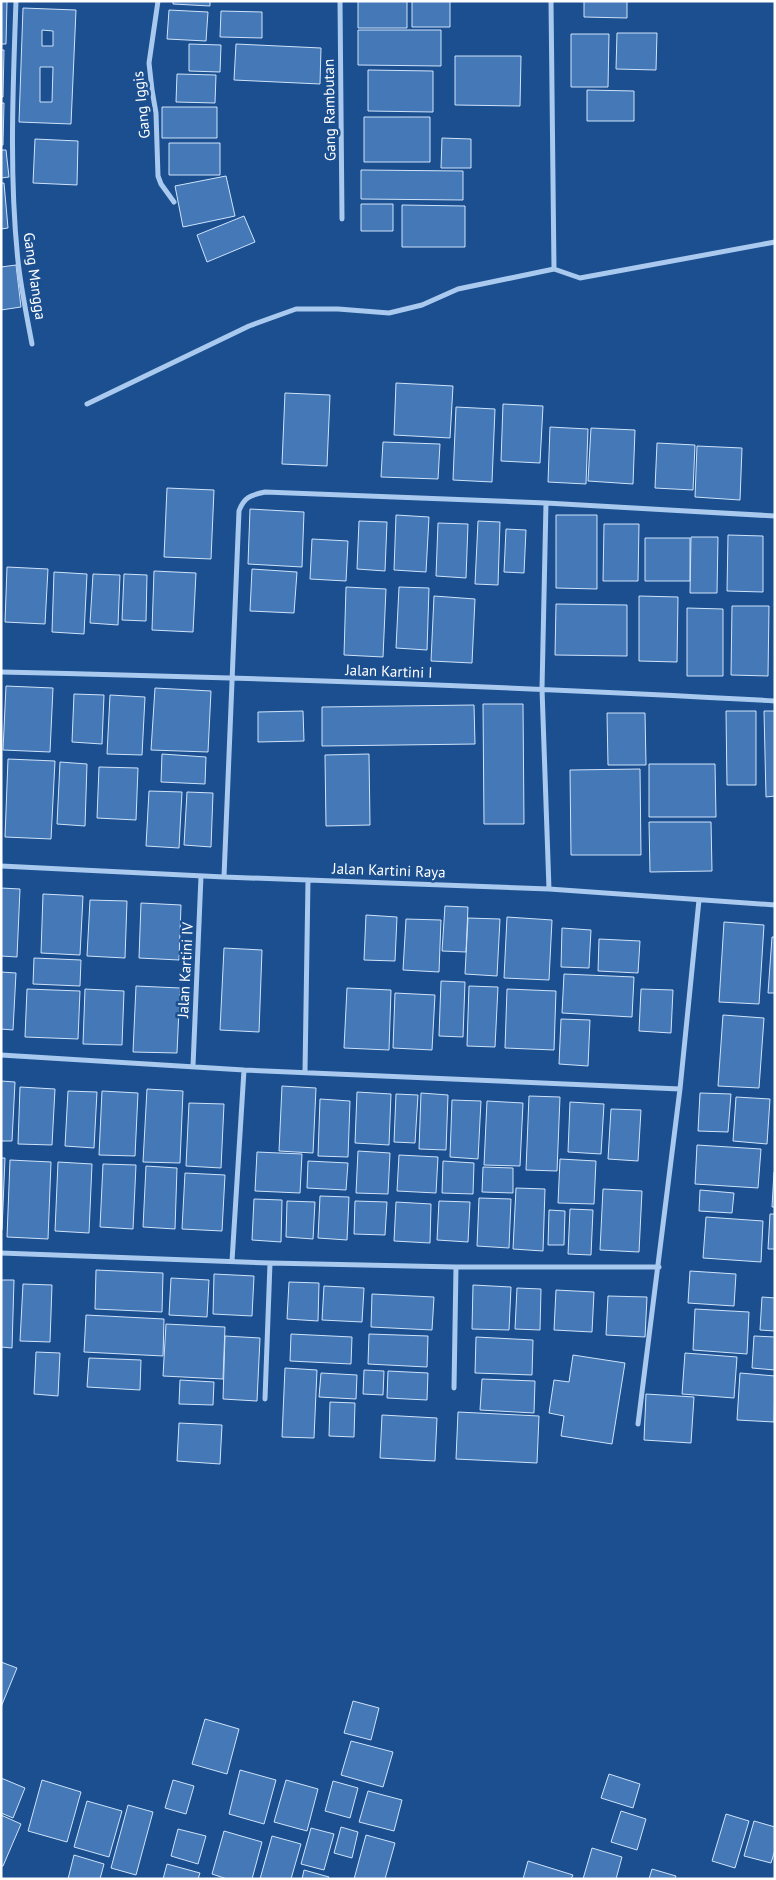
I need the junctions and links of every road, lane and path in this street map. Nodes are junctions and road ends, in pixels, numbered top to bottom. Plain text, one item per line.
1 (16, 1) edge
2 (158, 1) edge
3 (340, 1) edge
4 (551, 1) edge
5 (174, 202) dead end
6 (342, 219) dead end
7 (775, 242) edge
8 (554, 269) junction
9 (32, 344) dead end
10 (87, 404) dead end
11 (546, 503) junction
12 (775, 516) edge
13 (1, 672) edge
14 (232, 678) junction
15 (542, 689) junction
16 (775, 700) edge
17 (1, 866) edge
18 (201, 876) junction
19 (224, 877) junction
20 (308, 880) junction
21 (549, 889) junction
22 (699, 900) junction
23 (775, 905) edge
24 (1, 1055) edge
25 (193, 1066) junction
26 (244, 1070) junction
27 (305, 1072) junction
28 (680, 1089) junction
29 (1, 1253) edge
30 (232, 1261) junction
31 (270, 1263) junction
32 (456, 1267) junction
33 (659, 1267) junction
34 (454, 1388) dead end
35 (265, 1399) dead end
36 (638, 1424) dead end

1 - 9 street, Gang Mangga
2 - 5 street, Gang Iggis
3 - 6 street, Gang Rambutan
4 - 8 street
7 - 8 street
8 - 10 street
11 - 12 street
11 - 14 street
11 - 15 street
13 - 14 street, Jalan Kartini I
14 - 15 street, Jalan Kartini I
14 - 19 street
15 - 16 street, Jalan Kartini I
15 - 21 street
17 - 18 street, Jalan Kartini Raya
18 - 19 street, Jalan Kartini Raya
18 - 25 street, Jalan Kartini IV
19 - 20 street, Jalan Kartini Raya
20 - 21 street, Jalan Kartini Raya
20 - 27 street
21 - 22 street, Jalan Kartini Raya
22 - 23 street, Jalan Kartini Raya
22 - 28 street
24 - 25 street
25 - 26 street
26 - 27 street
26 - 30 street
27 - 28 street
28 - 33 street
29 - 30 street
30 - 31 street
31 - 32 street
31 - 35 street
32 - 33 street
32 - 34 street
33 - 36 street

